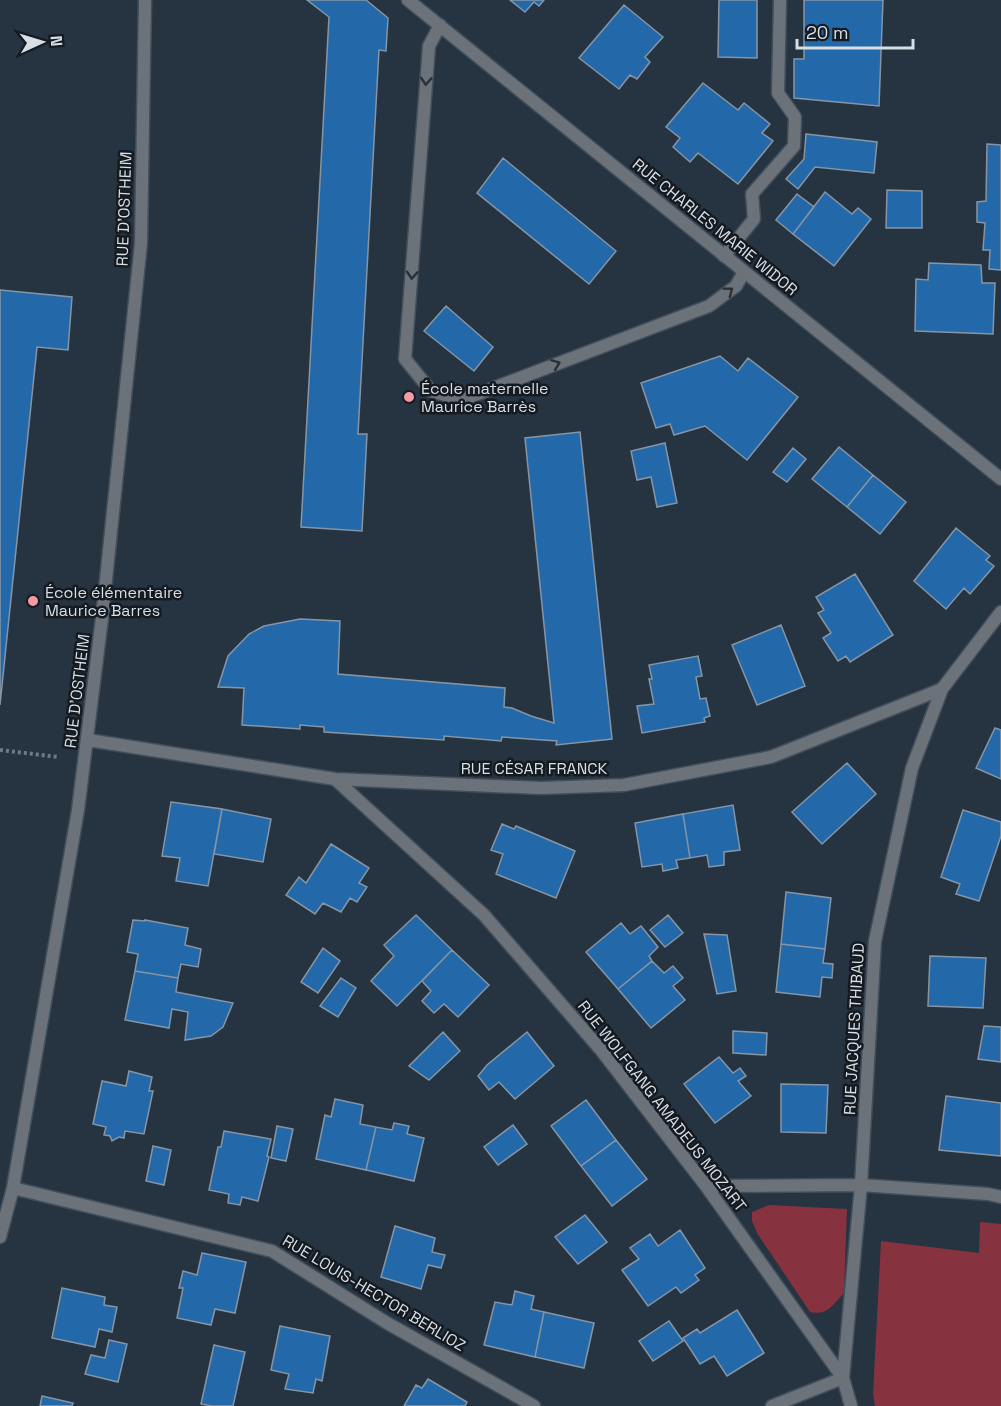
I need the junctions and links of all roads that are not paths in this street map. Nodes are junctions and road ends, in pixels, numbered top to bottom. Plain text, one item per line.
1 (145, 0) edge
2 (408, 0) edge
3 (780, 0) edge
4 (440, 25) junction
5 (724, 256) junction
6 (744, 272) junction
7 (1001, 479) edge
8 (1001, 612) edge
9 (942, 689) junction
10 (88, 740) junction
11 (334, 779) junction
12 (861, 1185) junction
13 (705, 1186) junction
14 (13, 1188) junction
15 (1001, 1197) edge
16 (0, 1237) edge
17 (843, 1378) junction
18 (534, 1406) edge
19 (772, 1406) edge
20 (850, 1406) edge

1 - 10 street, RUE D'OSTHEIM
2 - 4 street, RUE CHARLES MARIE WIDOR
3 - 5 street
4 - 5 street, RUE CHARLES MARIE WIDOR
4 -> 6 street
5 - 6 street, RUE CHARLES MARIE WIDOR
6 - 7 street, RUE CHARLES MARIE WIDOR
8 - 9 street
9 - 11 street, RUE CÉSAR FRANCK
9 - 12 street, RUE JACQUES THIBAUD
10 - 11 street, RUE CÉSAR FRANCK
10 - 14 street, RUE D'OSTHEIM
11 - 13 street, RUE WOLFGANG AMADEUS MOZART
12 - 13 street
12 - 15 street
12 - 17 street, RUE JACQUES THIBAUD
13 - 17 street, RUE WOLFGANG AMADEUS MOZART
14 - 16 street, RUE D'OSTHEIM
14 - 18 street, RUE LOUIS-HECTOR BERLIOZ
17 - 19 street
17 - 20 street, RUE WOLFGANG AMADEUS MOZART

